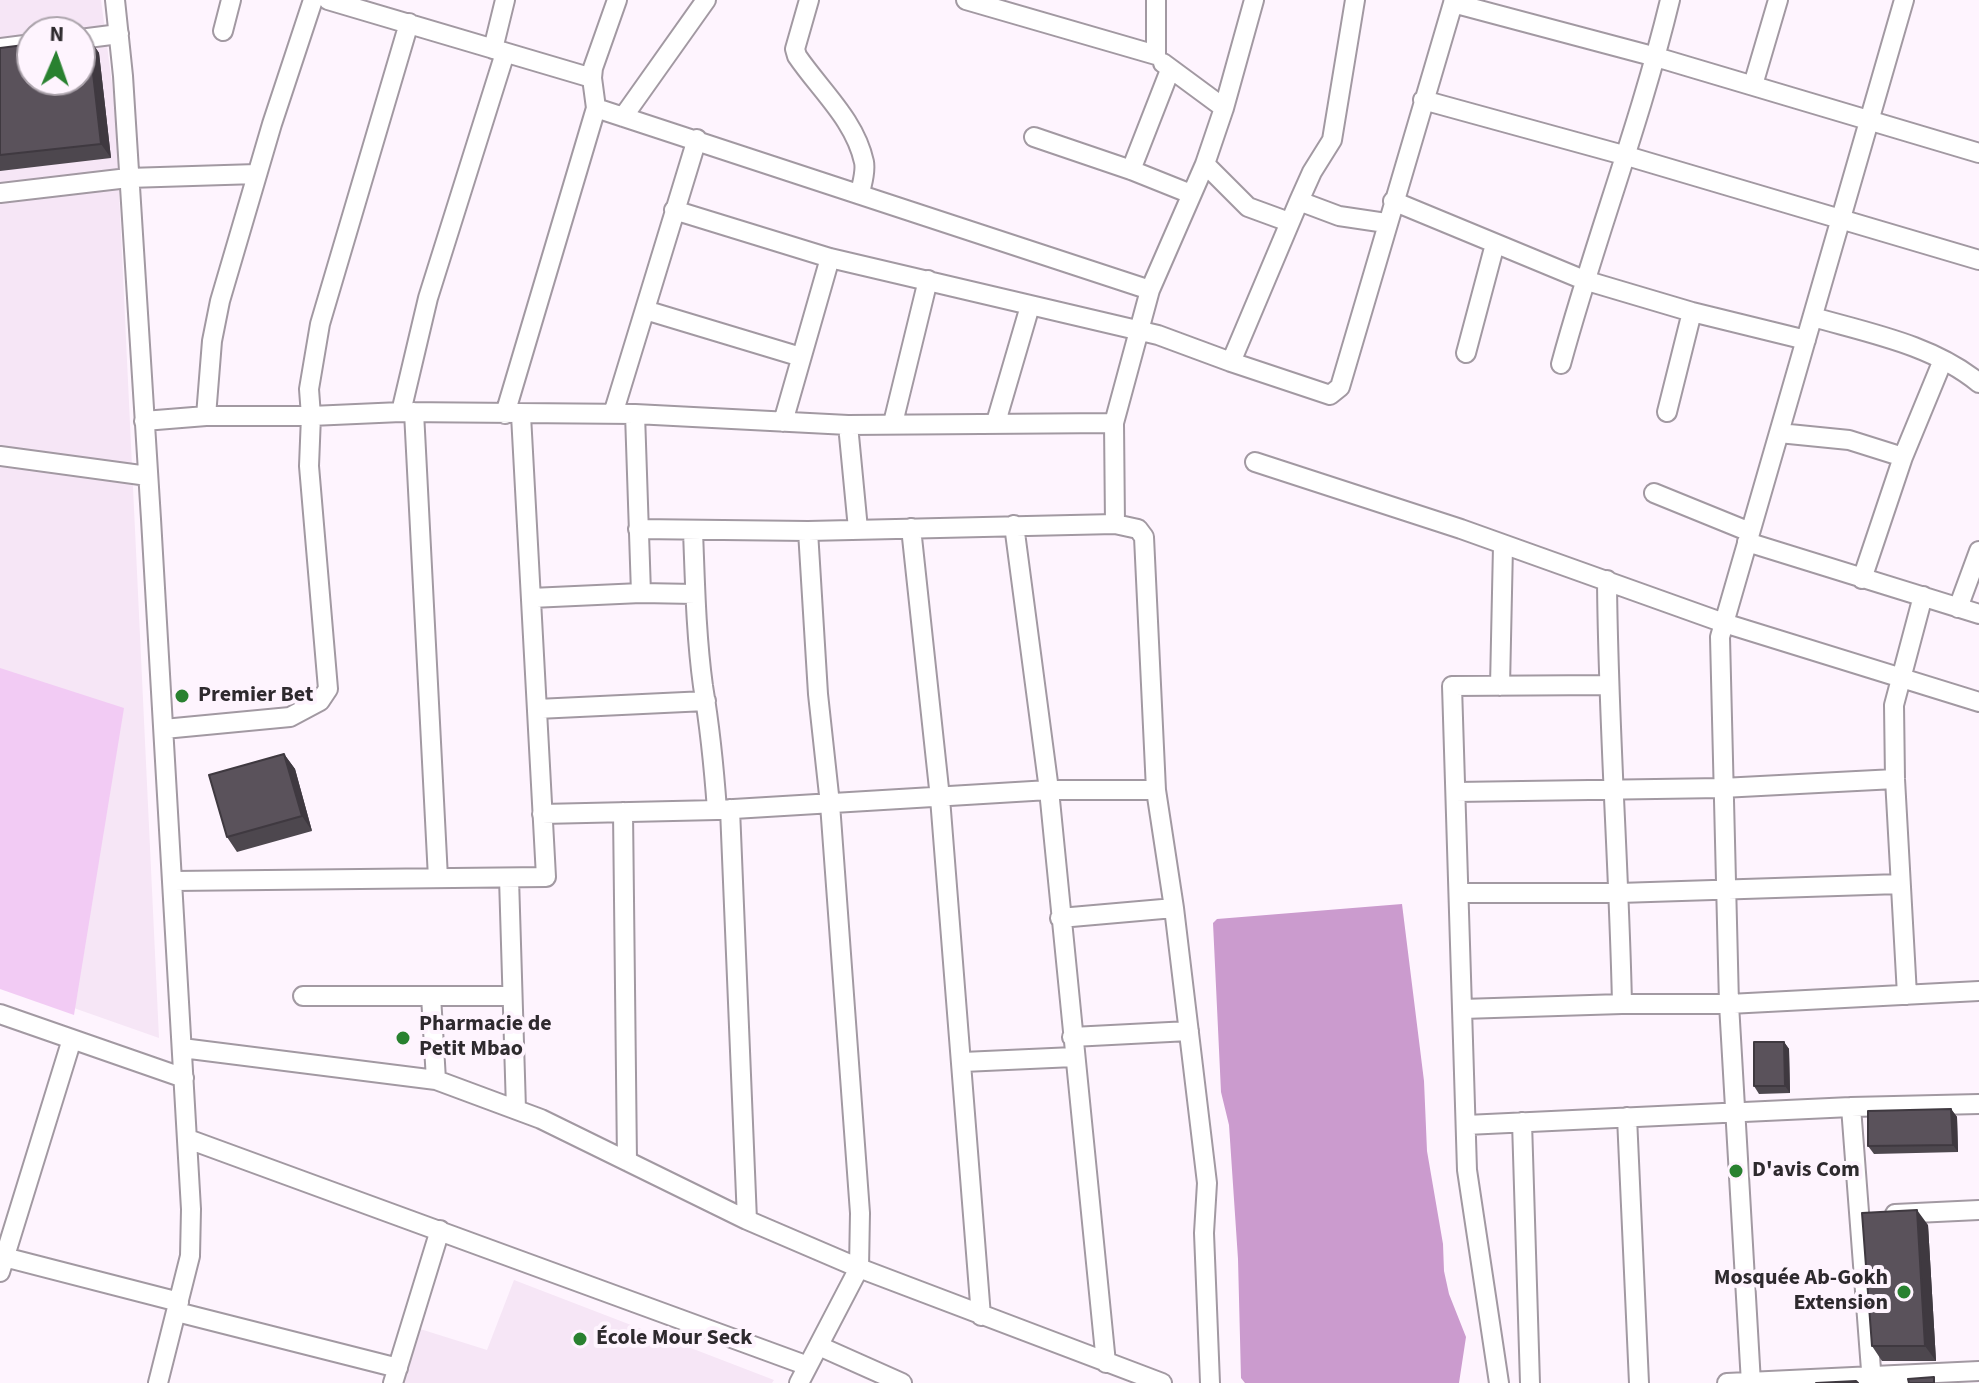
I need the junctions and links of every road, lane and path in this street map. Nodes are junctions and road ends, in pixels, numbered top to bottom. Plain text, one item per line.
1 (115, 0) edge
2 (231, 0) edge
3 (313, 0) edge
4 (328, 0) edge
5 (505, 0) edge
6 (617, 0) edge
7 (706, 0) edge
8 (809, 0) edge
9 (966, 0) edge
10 (1156, 0) edge
11 (1254, 0) edge
12 (1355, 0) edge
13 (1670, 0) edge
14 (1778, 0) edge
15 (1904, 0) edge
16 (1453, 2) edge
17 (386, 8) edge
18 (409, 23) junction
19 (223, 31) dead end
20 (119, 34) junction
21 (96, 37) edge
22 (499, 51) junction
23 (1156, 55) junction
24 (1656, 57) junction
25 (1170, 70) junction
26 (592, 78) junction
27 (1753, 85) junction
28 (1423, 100) junction
29 (596, 108) junction
30 (1224, 108) junction
31 (623, 117) junction
32 (1870, 120) junction
33 (1034, 137) dead end
34 (697, 139) junction
35 (1979, 153) edge
36 (1627, 156) junction
37 (1205, 164) junction
38 (1131, 170) junction
39 (257, 174) junction
40 (128, 178) junction
41 (0, 193) edge
42 (860, 193) junction
43 (1191, 194) junction
44 (1299, 201) junction
45 (1393, 201) junction
46 (674, 210) junction
47 (1841, 220) junction
48 (1289, 222) junction
49 (1386, 223) junction
50 (1495, 244) junction
51 (830, 258) junction
52 (1979, 260) edge
53 (928, 280) junction
54 (1584, 280) junction
55 (1150, 290) junction
56 (1030, 306) junction
57 (645, 310) junction
58 (1692, 312) junction
59 (1813, 317) junction
60 (1139, 330) junction
61 (1806, 340) junction
62 (1466, 353) dead end
63 (801, 357) junction
64 (1943, 360) junction
65 (1231, 362) junction
66 (1561, 364) dead end
67 (1979, 383) edge
68 (408, 412) junction
69 (1667, 412) dead end
70 (513, 414) junction
71 (613, 414) junction
72 (635, 414) junction
73 (206, 416) junction
74 (311, 416) junction
75 (144, 421) junction
76 (783, 422) junction
77 (996, 422) junction
78 (893, 423) junction
79 (1114, 423) junction
80 (848, 425) junction
81 (1779, 433) junction
82 (0, 456) edge
83 (1903, 457) junction
84 (1255, 462) dead end
85 (148, 476) junction
86 (1654, 493) dead end
87 (1115, 524) junction
88 (1014, 525) junction
89 (911, 528) junction
90 (638, 529) junction
91 (858, 529) junction
92 (693, 531) junction
93 (808, 531) junction
94 (1749, 537) junction
95 (1503, 546) junction
96 (1979, 551) edge
97 (1862, 579) junction
98 (1607, 580) junction
99 (641, 593) junction
100 (695, 594) junction
101 (1923, 596) junction
102 (531, 598) junction
103 (1958, 608) junction
104 (1979, 614) edge
105 (1724, 623) junction
106 (1902, 680) junction
107 (1608, 685) junction
108 (1500, 686) junction
109 (706, 701) junction
110 (1979, 702) edge
111 (537, 709) junction
112 (164, 729) junction
113 (1895, 779) junction
114 (1722, 788) junction
115 (1615, 789) junction
116 (1049, 790) junction
117 (1156, 790) junction
118 (1456, 792) junction
119 (940, 798) junction
120 (830, 804) junction
121 (724, 810) junction
122 (623, 812) junction
123 (542, 814) junction
124 (438, 878) junction
125 (509, 878) junction
126 (174, 881) junction
127 (1900, 884) junction
128 (1726, 891) junction
129 (1460, 893) junction
130 (1619, 893) junction
131 (1174, 908) junction
132 (1060, 918) junction
133 (1979, 991) edge
134 (1907, 995) junction
135 (303, 996) dead end
136 (431, 996) junction
137 (512, 996) junction
138 (1622, 1004) junction
139 (1729, 1004) junction
140 (1462, 1009) junction
141 (0, 1014) edge
142 (1189, 1031) junction
143 (1072, 1037) junction
144 (72, 1039) junction
145 (182, 1048) junction
146 (1074, 1057) junction
147 (963, 1062) junction
148 (184, 1078) junction
149 (436, 1080) junction
150 (1979, 1104) edge
151 (1851, 1107) junction
152 (516, 1109) junction
153 (1735, 1112) junction
154 (1627, 1117) junction
155 (1522, 1122) junction
156 (1466, 1125) junction
157 (188, 1139) junction
158 (627, 1161) junction
159 (1979, 1210) edge
160 (1860, 1216) junction
161 (747, 1220) junction
162 (440, 1230) junction
163 (2, 1262) edge
164 (859, 1268) junction
165 (178, 1307) junction
166 (981, 1316) junction
167 (819, 1346) junction
168 (1106, 1363) junction
169 (1979, 1371) edge
170 (395, 1375) edge
171 (803, 1375) edge
172 (872, 1377) edge
173 (1872, 1379) edge
174 (1751, 1382) edge
175 (158, 1383) edge
176 (902, 1383) edge
177 (1162, 1383) edge
178 (1210, 1383) edge
179 (1499, 1383) edge
180 (1530, 1383) edge
181 (1639, 1383) edge
182 (1727, 1383) edge

1 - 20 street
2 - 19 street
3 - 39 street
4 - 17 street
5 - 22 street
6 - 26 street
7 - 31 street
8 - 42 street
9 - 23 street
10 - 23 street
11 - 30 street
12 - 44 street
13 - 24 street
14 - 27 street
15 - 32 street
16 - 24 street
16 - 28 street
17 - 18 street
18 - 22 street
18 - 74 street
20 - 21 street
20 - 40 street
22 - 26 street
22 - 68 street
23 - 25 street
24 - 27 street
24 - 36 street
25 - 30 street
25 - 38 street
26 - 29 street
27 - 32 street
28 - 36 street
28 - 45 street
29 - 31 street
29 - 70 street
30 - 37 street
31 - 34 street
32 - 35 street
32 - 47 street
33 - 38 street
34 - 42 street
34 - 46 street
36 - 47 street
36 - 54 street
37 - 43 street
37 - 48 street
38 - 43 street
39 - 40 street
39 - 73 street
40 - 41 street
40 - 75 street
42 - 55 street
43 - 55 street
44 - 48 street
44 - 49 street
45 - 49 street
45 - 50 street
46 - 51 street
46 - 57 street
47 - 52 street
47 - 59 street
48 - 65 street
49 - 65 street
50 - 54 street
50 - 62 street
51 - 53 street
51 - 63 street
53 - 56 street
53 - 78 street
54 - 58 street
54 - 66 street
55 - 60 street
56 - 60 street
56 - 77 street
57 - 63 street
57 - 71 street
58 - 61 street
58 - 69 street
59 - 61 street
59 - 64 street
60 - 65 street
60 - 79 street
61 - 81 street
63 - 76 street
64 - 67 street
64 - 83 street
68 - 70 street
68 - 74 street
68 - 124 street
70 - 71 street
70 - 102 street
71 - 72 street
72 - 76 street
72 - 90 street
73 - 74 street
73 - 75 street
74 - 112 street
75 - 85 street
76 - 80 street
77 - 78 street
77 - 79 street
78 - 80 street
79 - 87 street
80 - 91 street
81 - 83 street
81 - 94 street
82 - 85 street
83 - 97 street
84 - 95 street
85 - 112 street
86 - 94 street
87 - 88 street
87 - 117 street
88 - 89 street
88 - 116 street
89 - 91 street
89 - 119 street
90 - 92 street
90 - 99 street
91 - 93 street
92 - 93 street
92 - 100 street
93 - 120 street
94 - 97 street
94 - 105 street
95 - 98 street
95 - 108 street
96 - 103 street
97 - 101 street
98 - 105 street
98 - 107 street
99 - 100 street
99 - 102 street
100 - 109 street
101 - 103 street
101 - 106 street
102 - 111 street
103 - 104 street
105 - 106 street
105 - 114 street
106 - 110 street
106 - 113 street
107 - 108 street
107 - 115 street
108 - 118 street
109 - 111 street
109 - 121 street
111 - 123 street
112 - 126 street
113 - 114 street
113 - 127 street
114 - 115 street
114 - 128 street
115 - 118 street
115 - 130 street
116 - 117 street
116 - 119 street
116 - 132 street
117 - 131 street
118 - 129 street
119 - 120 street
119 - 147 street
120 - 121 street
120 - 164 street
121 - 122 street
121 - 161 street
122 - 123 street
122 - 158 street
123 - 125 street
124 - 125 street
124 - 126 street
125 - 137 street
126 - 145 street
127 - 128 street
127 - 134 street
128 - 130 street
128 - 139 street
129 - 130 street
129 - 140 street
130 - 138 street
131 - 132 street
131 - 142 street
132 - 143 street
133 - 134 street
134 - 139 street
135 - 136 street
136 - 137 street
136 - 149 street
137 - 152 street
138 - 139 street
138 - 140 street
139 - 153 street
140 - 156 street
141 - 144 street
142 - 143 street
142 - 178 street
143 - 146 street
144 - 148 street
144 - 163 street
145 - 148 street
145 - 149 street
146 - 147 street
146 - 168 street
147 - 166 street
148 - 157 street
149 - 152 street
150 - 151 street
151 - 153 street
151 - 160 street
152 - 158 street
153 - 154 street
153 - 174 street
154 - 155 street
154 - 181 street
155 - 156 street
155 - 180 street
156 - 179 street
157 - 162 street
157 - 165 street
158 - 161 street
159 - 160 street
160 - 173 street
161 - 164 street
162 - 170 street
162 - 171 street
163 - 165 street
164 - 166 street
164 - 167 street
165 - 170 street
165 - 175 street
166 - 168 street
167 - 171 street
167 - 172 street
168 - 177 street
169 - 173 street
172 - 176 street
173 - 174 street
174 - 182 street

